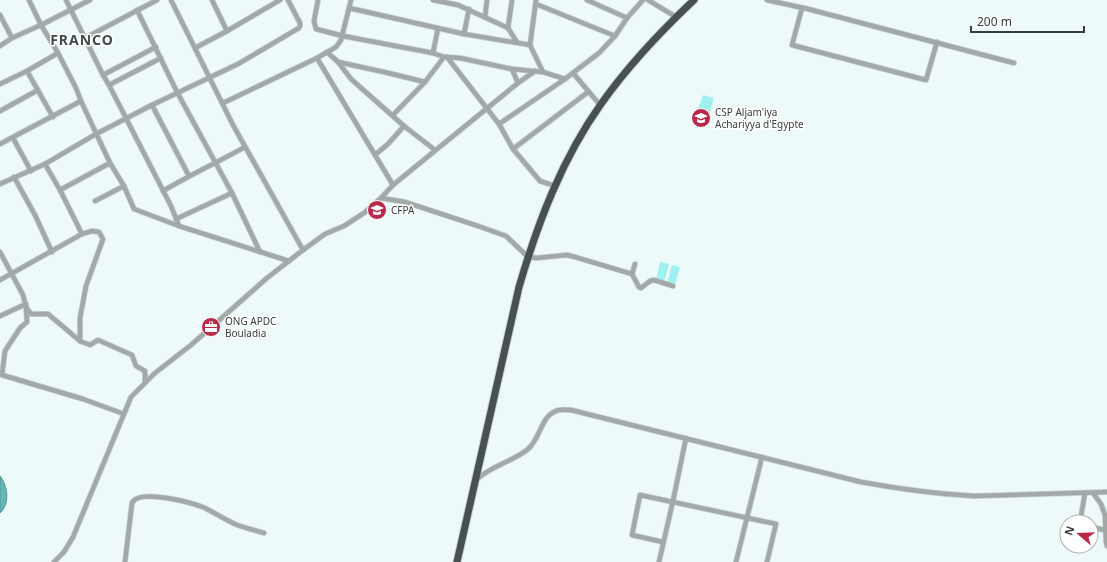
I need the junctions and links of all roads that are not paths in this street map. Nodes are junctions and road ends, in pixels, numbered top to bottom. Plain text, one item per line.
1 (29, 0) edge
2 (66, 0) edge
3 (90, 0) edge
4 (157, 0) edge
5 (171, 0) edge
6 (280, 0) edge
7 (288, 0) edge
8 (318, 0) edge
9 (351, 0) edge
10 (433, 0) edge
11 (487, 0) edge
12 (512, 0) edge
13 (587, 0) edge
14 (643, 0) edge
15 (648, 0) edge
16 (694, 0) edge
17 (767, 0) edge
18 (214, 1) edge
19 (536, 2) edge
20 (349, 8) junction
21 (802, 8) junction
22 (469, 9) junction
23 (71, 10) junction
24 (137, 10) junction
25 (0, 15) edge
26 (485, 17) junction
27 (627, 18) junction
28 (676, 18) junction
29 (41, 25) junction
30 (438, 28) junction
31 (508, 28) junction
32 (227, 31) junction
33 (464, 34) junction
34 (343, 36) junction
35 (615, 36) junction
36 (12, 38) junction
37 (85, 38) junction
38 (517, 42) junction
39 (937, 42) junction
40 (530, 45) junction
41 (0, 46) edge
42 (156, 47) junction
43 (195, 48) junction
44 (58, 52) junction
45 (327, 52) junction
46 (433, 53) junction
47 (446, 57) junction
48 (161, 58) junction
49 (317, 58) junction
50 (338, 62) junction
51 (1014, 63) dead end
52 (512, 69) junction
53 (27, 71) junction
54 (535, 71) junction
55 (543, 72) junction
56 (573, 73) junction
57 (103, 75) junction
58 (210, 77) junction
59 (565, 79) junction
60 (425, 82) junction
61 (518, 83) junction
62 (0, 84) edge
63 (110, 85) junction
64 (38, 90) junction
65 (177, 92) junction
66 (588, 92) junction
67 (81, 101) junction
68 (223, 103) junction
69 (152, 104) junction
70 (600, 105) junction
71 (487, 109) junction
72 (0, 111) edge
73 (393, 115) junction
74 (53, 117) junction
75 (126, 118) junction
76 (499, 124) junction
77 (404, 126) junction
78 (96, 134) junction
79 (14, 138) junction
80 (0, 144) edge
81 (245, 147) junction
82 (435, 150) junction
83 (513, 150) junction
84 (375, 155) junction
85 (110, 163) junction
86 (45, 164) junction
87 (216, 164) junction
88 (31, 171) junction
89 (189, 176) junction
90 (14, 177) junction
91 (0, 184) edge
92 (393, 185) junction
93 (124, 186) junction
94 (554, 186) junction
95 (60, 190) junction
96 (163, 191) junction
97 (232, 193) junction
98 (381, 198) junction
99 (95, 201) dead end
100 (176, 218) junction
101 (179, 226) junction
102 (82, 234) junction
103 (303, 250) junction
104 (0, 252) edge
105 (52, 252) junction
106 (260, 252) junction
107 (528, 257) junction
108 (290, 260) junction
109 (635, 264) dead end
110 (12, 274) junction
111 (632, 274) junction
112 (0, 280) edge
113 (673, 286) dead end
114 (26, 305) junction
115 (0, 316) edge
116 (80, 341) junction
117 (1, 376) edge
118 (145, 382) junction
119 (124, 414) junction
120 (686, 438) junction
121 (762, 457) junction
122 (475, 481) junction
123 (1107, 492) edge
124 (1085, 493) junction
125 (1093, 493) junction
126 (673, 501) junction
127 (1081, 514) edge
128 (747, 518) junction
129 (1099, 529) edge
130 (1105, 530) junction
131 (264, 533) dead end
132 (663, 542) junction
133 (1107, 546) edge
134 (54, 562) edge
135 (125, 562) edge
136 (457, 562) edge
137 (659, 562) edge
138 (736, 562) edge
139 (767, 562) edge

1 - 29 street
2 - 23 street
3 - 23 street
4 - 24 street
5 - 43 street
6 - 32 street
7 - 58 street
8 - 34 street
9 - 20 street
10 - 22 street
11 - 26 street
12 - 31 street
13 - 27 street
14 - 27 street
15 - 28 street
16 - 28 highway
17 - 21 street
18 - 32 street
19 - 35 street
19 - 40 street
20 - 30 street
20 - 34 street
21 - 39 street
21 - 39 street
22 - 26 street
22 - 33 street
23 - 29 street
23 - 37 street
24 - 37 street
24 - 42 street
25 - 36 street
26 - 31 street
27 - 35 street
28 - 70 highway
29 - 36 street
29 - 44 street
30 - 33 street
30 - 46 street
31 - 38 street
32 - 43 street
33 - 38 street
34 - 45 street
34 - 46 street
35 - 56 street
36 - 41 street
37 - 57 street
38 - 40 street
39 - 51 street
40 - 55 street
42 - 48 street
42 - 57 street
43 - 58 street
44 - 53 street
44 - 67 street
45 - 49 street
45 - 50 street
46 - 47 street
47 - 52 street
47 - 60 street
47 - 71 street
48 - 63 street
48 - 65 street
49 - 68 street
49 - 84 street
50 - 60 street
50 - 73 street
52 - 54 street
52 - 61 street
53 - 62 street
53 - 64 street
54 - 55 street
54 - 61 street
55 - 59 street
56 - 59 street
56 - 66 street
57 - 63 street
58 - 65 street
58 - 68 street
59 - 76 street
60 - 73 street
61 - 71 street
63 - 75 street
64 - 72 street
64 - 74 street
65 - 69 street
65 - 87 street
66 - 70 street
66 - 83 street
67 - 74 street
67 - 78 street
68 - 81 street
69 - 75 street
69 - 89 street
70 - 94 highway
71 - 76 street
71 - 82 street
73 - 77 street
74 - 79 street
75 - 78 street
75 - 96 street
76 - 83 street
77 - 82 street
77 - 84 street
78 - 85 street
78 - 86 street
79 - 80 street
79 - 88 street
81 - 87 street
81 - 103 street
82 - 92 street
83 - 94 street
84 - 92 street
85 - 93 street
85 - 95 street
86 - 88 street
86 - 95 street
87 - 89 street
87 - 97 street
88 - 90 street
89 - 96 street
90 - 91 street
90 - 105 street
92 - 98 street
93 - 99 street
93 - 101 street
94 - 107 highway
95 - 102 street
96 - 100 street
97 - 100 street
97 - 106 street
98 - 103 street
98 - 107 street
100 - 101 street
101 - 106 street
102 - 105 street
102 - 116 street
103 - 108 street
104 - 110 street
105 - 110 street
106 - 108 street
107 - 111 street
107 - 122 highway
108 - 118 street
109 - 111 street
110 - 112 street
110 - 114 street
111 - 113 street
114 - 115 street
114 - 116 street
114 - 117 street
116 - 118 street
117 - 119 street
118 - 119 street
119 - 134 street
120 - 121 street
120 - 122 street
120 - 126 street
121 - 124 street
121 - 128 street
122 - 136 highway
123 - 125 street
124 - 125 street
124 - 127 street
125 - 130 street
126 - 128 street
126 - 132 street
126 - 132 street
128 - 138 street
128 - 139 street
129 - 130 street
130 - 133 street
131 - 135 street
132 - 137 street

